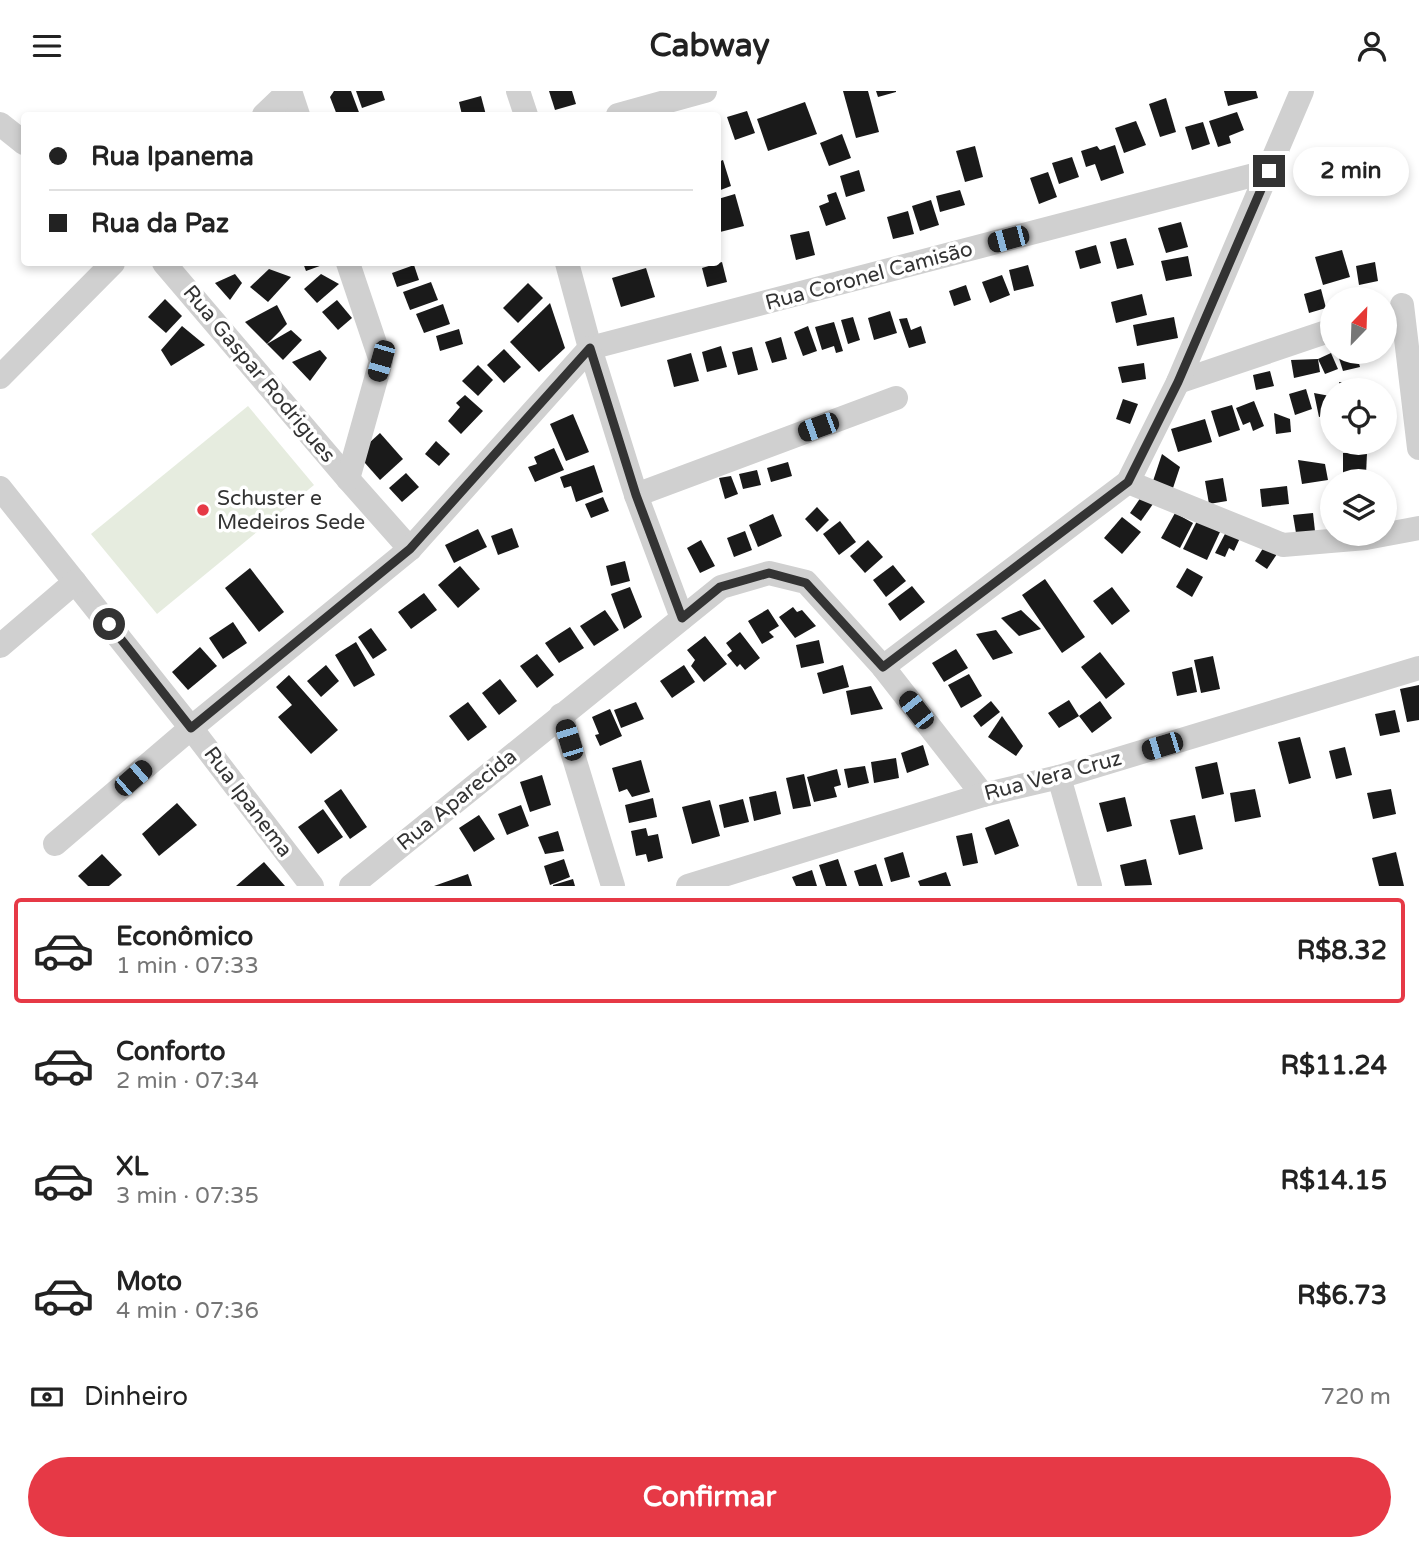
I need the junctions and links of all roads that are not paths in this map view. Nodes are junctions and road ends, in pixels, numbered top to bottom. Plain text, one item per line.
1 (289, 91) edge
2 (519, 91) edge
3 (705, 91) edge
4 (1302, 91) edge
5 (267, 112) edge
6 (297, 112) edge
7 (525, 112) edge
8 (629, 112) edge
9 (0, 124) edge
10 (21, 141) edge
11 (1269, 171) junction
12 (110, 266) edge
13 (167, 266) edge
14 (349, 266) edge
15 (568, 266) edge
16 (1402, 305) edge
17 (1320, 334) edge
18 (590, 348) junction
19 (0, 377) edge
20 (1178, 382) junction
21 (896, 398) dead end
22 (1419, 449) edge
23 (348, 479) junction
24 (1128, 482) junction
25 (0, 488) edge
26 (636, 495) junction
27 (1419, 528) edge
28 (410, 549) junction
29 (75, 582) junction
30 (682, 618) junction
31 (0, 646) edge
32 (883, 667) junction
33 (1419, 668) edge
34 (561, 715) junction
35 (191, 728) junction
36 (1059, 777) junction
37 (983, 795) junction
38 (55, 844) dead end
39 (312, 886) edge
40 (351, 886) edge
41 (613, 886) edge
42 (688, 886) edge
43 (1090, 886) edge

1 - 5 street
1 - 6 street
2 - 7 street
3 - 8 street
4 - 11 street
9 - 10 street
11 - 18 street, Rua Coronel Camisão
11 - 20 street
12 - 19 street
13 - 23 street, Rua Gaspar Rodrigues
14 - 23 street
15 - 18 street
16 - 22 street
17 - 20 street
18 - 26 street
18 - 28 street
20 - 24 street
21 - 26 street
23 - 28 street, Rua Gaspar Rodrigues
24 - 27 street
24 - 32 street
25 - 29 street, Rua Ipanema
26 - 30 street
28 - 35 street
29 - 31 street
29 - 35 street, Rua Ipanema
30 - 32 street, Rua Aparecida
30 - 34 street, Rua Aparecida
32 - 37 street
33 - 36 street, Rua Vera Cruz
34 - 40 street, Rua Aparecida
34 - 41 street
35 - 38 street
35 - 39 street, Rua Ipanema
36 - 37 street, Rua Vera Cruz
36 - 43 street
37 - 42 street, Rua Vera Cruz

